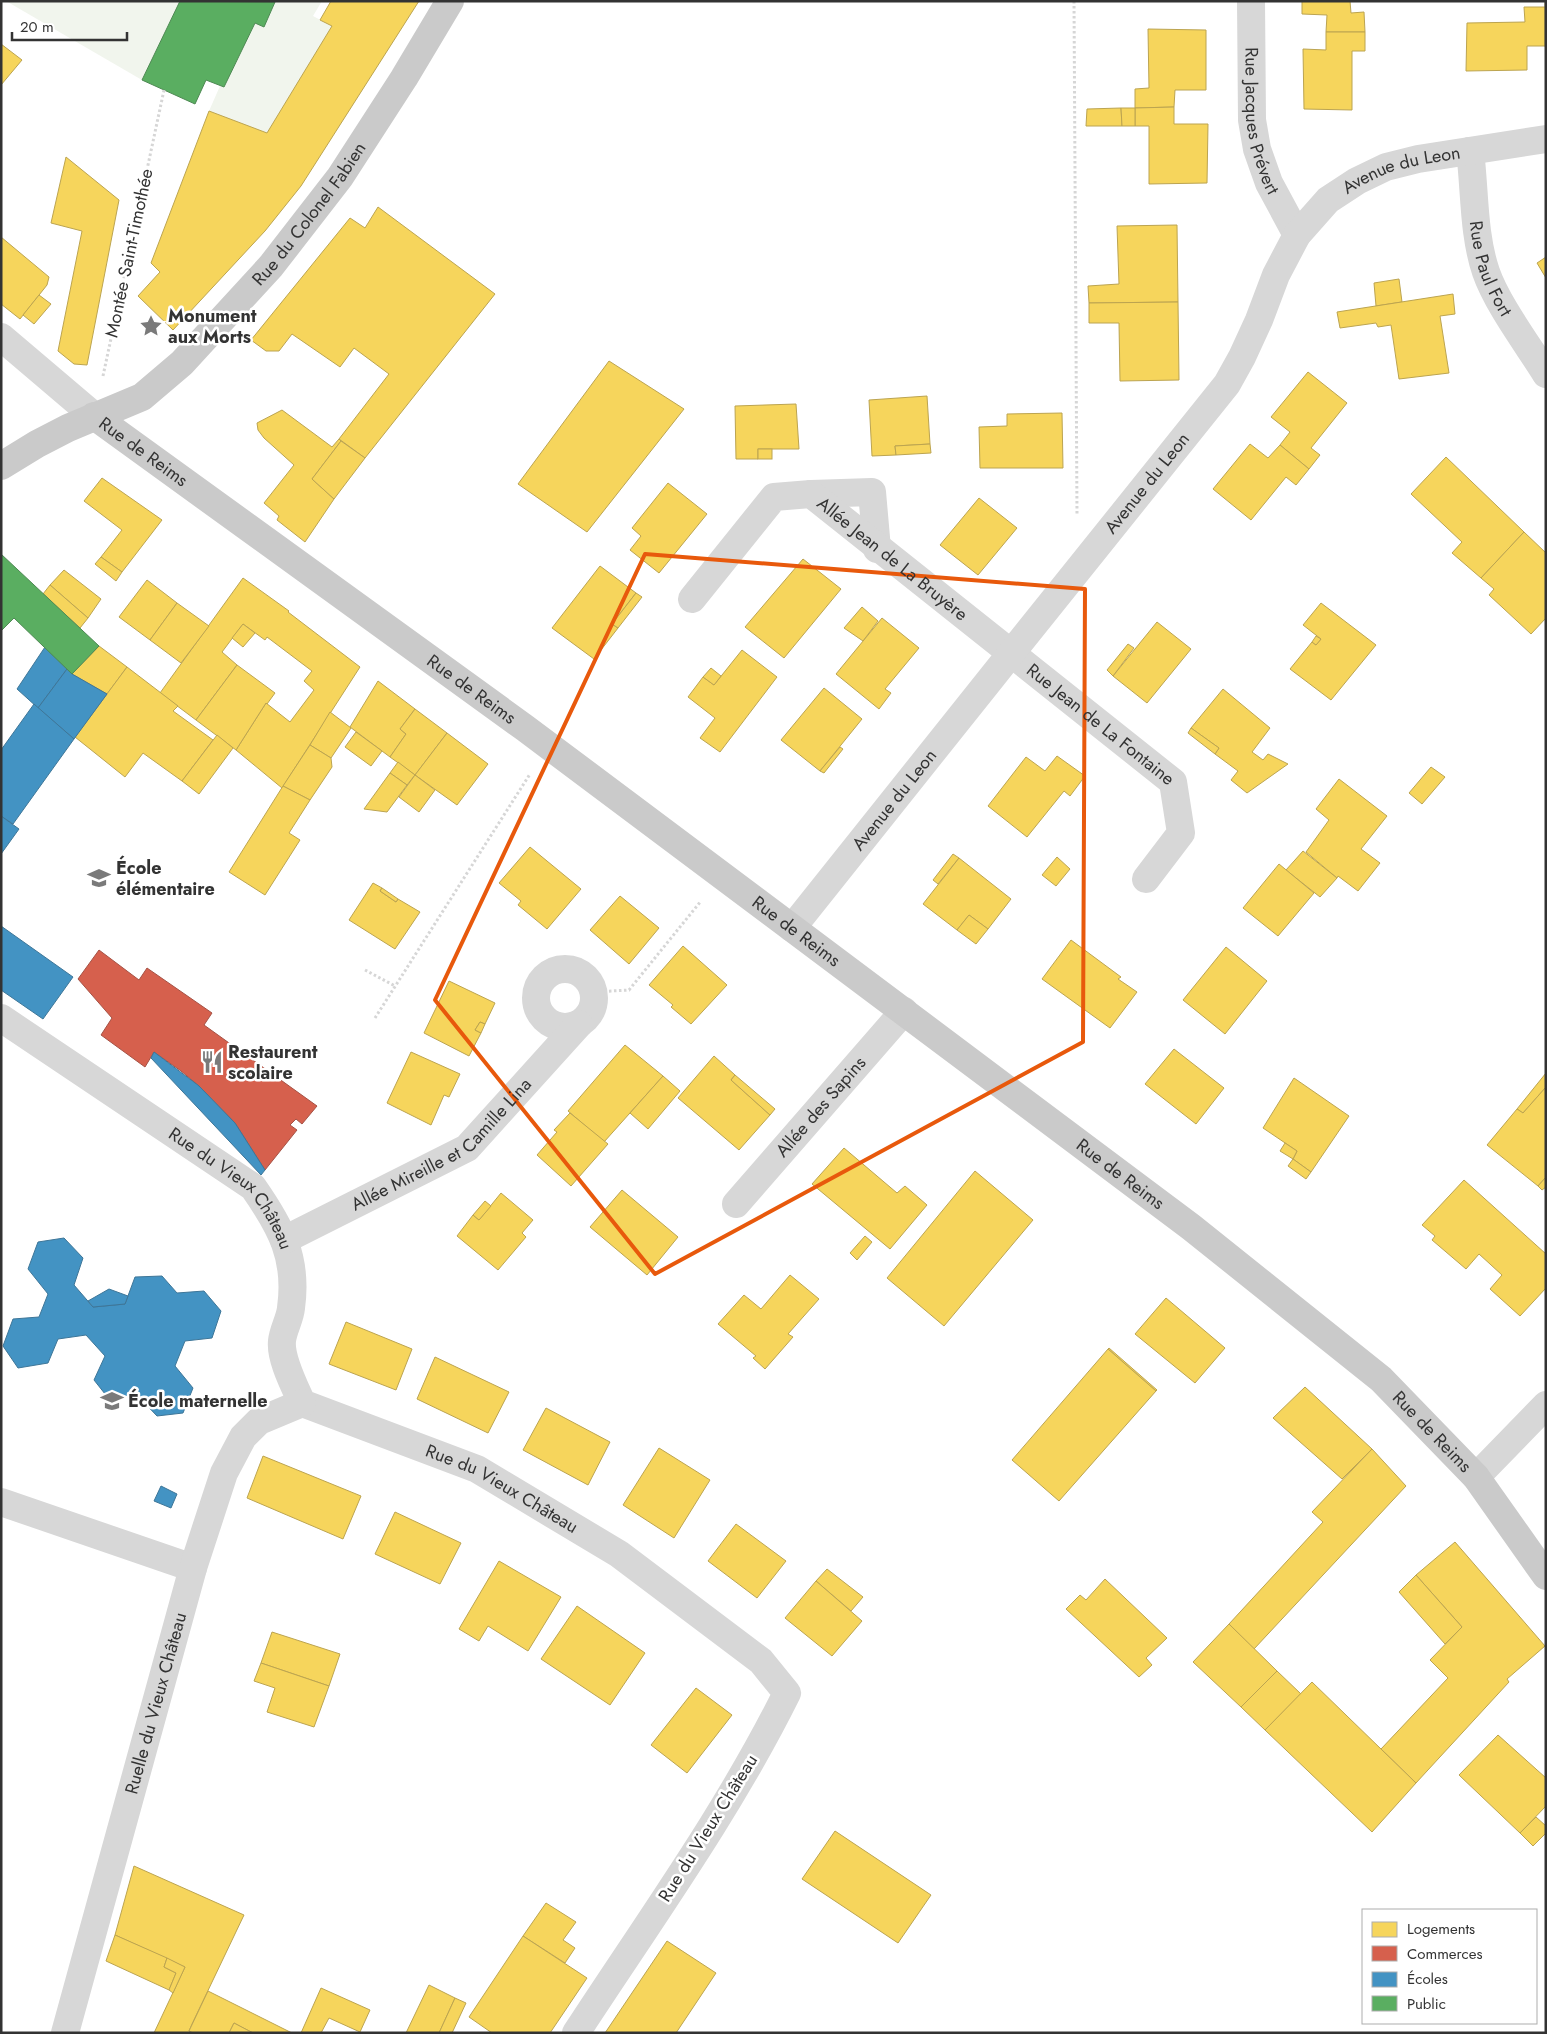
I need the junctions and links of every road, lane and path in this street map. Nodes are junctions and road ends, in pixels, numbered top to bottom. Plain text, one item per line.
1 (450, 1) edge
2 (1074, 1) edge
3 (1251, 1) edge
4 (164, 90) dead end
5 (1546, 139) edge
6 (1470, 151) junction
7 (1297, 235) junction
8 (1, 337) edge
9 (1546, 374) edge
10 (94, 416) junction
11 (1, 466) edge
12 (811, 494) junction
13 (878, 549) junction
14 (1077, 568) junction
15 (692, 599) dead end
16 (1011, 654) junction
17 (548, 745) junction
18 (722, 876) junction
19 (1146, 879) dead end
20 (792, 928) junction
21 (365, 970) dead end
22 (395, 986) junction
23 (594, 992) junction
24 (904, 1011) junction
25 (1, 1018) edge
26 (375, 1018) dead end
27 (579, 1024) junction
28 (736, 1204) dead end
29 (284, 1240) junction
30 (302, 1404) junction
31 (1546, 1405) edge
32 (1476, 1477) junction
33 (1, 1502) edge
34 (193, 1568) junction
35 (1546, 1576) edge
36 (66, 2033) edge
37 (576, 2033) edge

1 - 10 main road, Rue du Colonel Fabien
2 - 14 path
3 - 7 street, Rue Jacques Prévert
4 - 10 path, Montée Saint-Timothée
5 - 6 street, Avenue du Leon
6 - 7 street, Avenue du Leon
6 - 9 street, Rue Paul Fort
7 - 14 street, Avenue du Leon
8 - 10 street, Rue de Reims
10 - 11 main road, Rue du Colonel Fabien
10 - 17 main road, Rue de Reims
12 - 13 street, Allée Jean de La Bruyère
12 - 13 street
12 - 15 street, Allée Jean de La Bruyère
13 - 16 street, Allée Jean de La Bruyère
14 - 16 street, Avenue du Leon
16 - 19 street, Rue Jean de La Fontaine
16 - 20 street, Avenue du Leon
17 - 18 main road, Rue de Reims
17 - 22 path
18 - 20 main road, Rue de Reims
18 - 23 path
20 - 24 main road, Rue de Reims
21 - 22 path
22 - 26 path
23 - 27 street
23 - 27 street
24 - 28 street, Allée des Sapins
24 - 32 main road, Rue de Reims
25 - 29 street, Rue du Vieux Château
27 - 29 street, Allée Mireille et Camille Lina
29 - 30 street, Rue du Vieux Château
30 - 34 street, Ruelle du Vieux Château
30 - 37 street, Rue du Vieux Château
31 - 32 street
32 - 35 main road, Rue de Reims
33 - 34 street
34 - 36 street, Ruelle du Vieux Château

